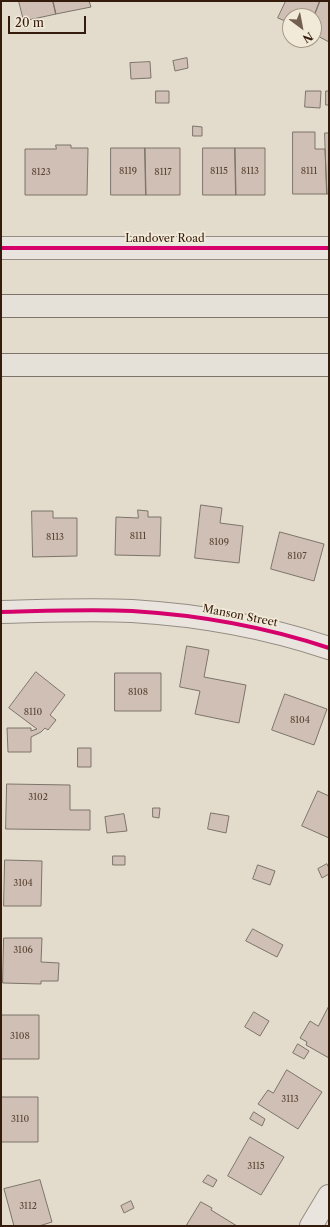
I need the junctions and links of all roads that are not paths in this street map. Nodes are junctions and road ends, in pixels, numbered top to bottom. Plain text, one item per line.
1 (1, 248) edge
2 (329, 248) edge
3 (329, 296) edge
4 (1, 306) edge
5 (263, 306) junction
6 (329, 306) edge
7 (1, 365) edge
8 (329, 365) edge
9 (1, 612) edge
10 (329, 648) edge
11 (329, 1196) edge
12 (311, 1226) edge

1 - 2 street, Landover Road
3 - 5 main road
4 - 5 main road
5 - 6 main road
7 - 8 main road
9 - 10 street, Manson Street
11 - 12 street

